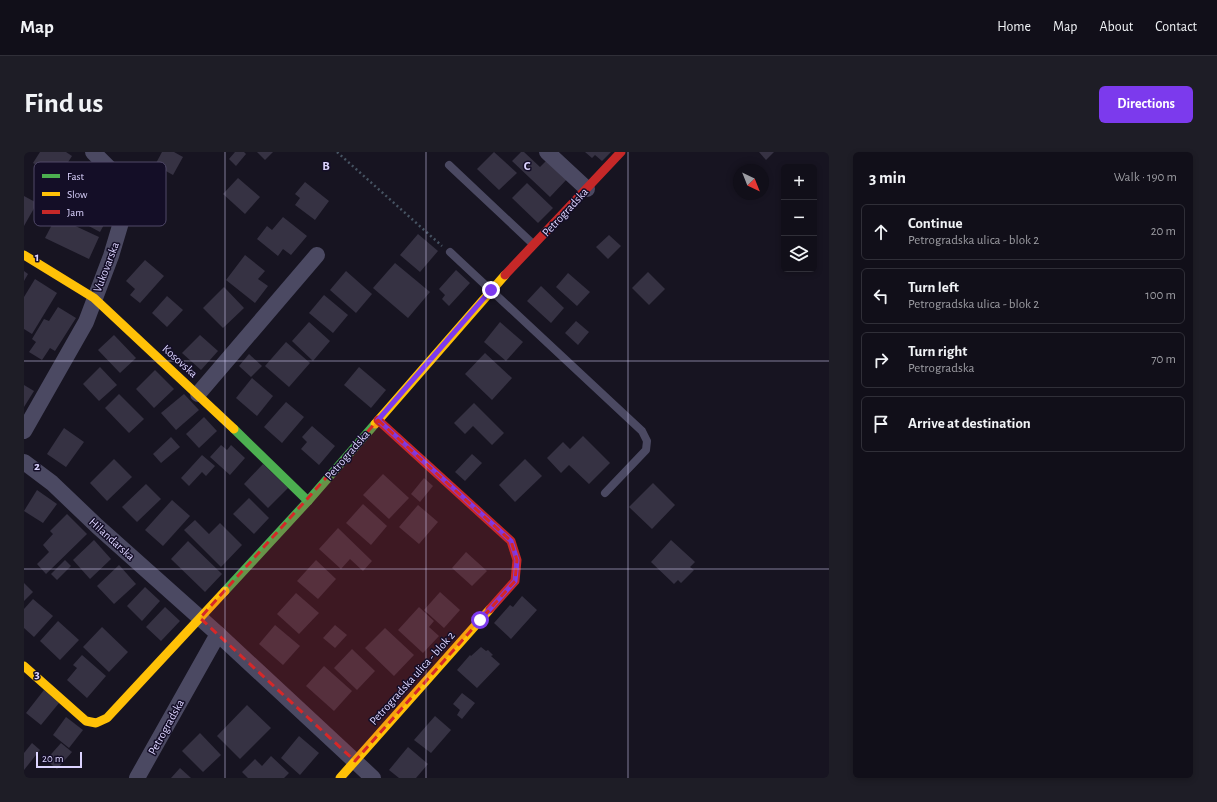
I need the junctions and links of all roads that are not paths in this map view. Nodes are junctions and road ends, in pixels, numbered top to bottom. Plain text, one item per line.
1 (93, 152) edge
2 (547, 152) edge
3 (621, 152) edge
4 (102, 162) edge
5 (449, 165) dead end
6 (587, 189) junction
7 (120, 226) edge
8 (534, 245) junction
9 (450, 252) road end
10 (317, 254) dead end
11 (24, 256) edge
12 (491, 290) junction
13 (94, 298) junction
14 (198, 394) junction
15 (378, 420) junction
16 (24, 431) edge
17 (24, 462) edge
18 (605, 493) dead end
19 (308, 501) junction
20 (200, 618) junction
21 (218, 634) junction
22 (24, 666) edge
23 (355, 761) junction
24 (137, 778) edge
25 (340, 778) edge
26 (374, 778) edge

1 - 4 street, Vukovarska
2 - 6 street
3 - 6 street, Petrogradska
5 - 8 lane
6 - 8 street, Petrogradska
7 - 13 street, Vukovarska
8 - 12 street, Petrogradska
9 - 12 lane
10 - 14 street
11 - 13 street, Kosovska
12 - 15 street, Petrogradska
12 - 18 lane
13 - 14 street, Kosovska
13 - 16 street, Vukovarska
14 - 19 street, Kosovska
15 - 19 street, Petrogradska
15 - 23 street, Petrogradska ulica - blok 2
17 - 20 street, Hilandarska
19 - 20 street, Petrogradska
20 - 21 street, Hilandarska
20 - 22 street, Petrogradska
21 - 23 street, Hilandarska
21 - 24 street, Petrogradska
23 - 25 street, Petrogradska ulica - blok 2
23 - 26 street, Hilandarska

